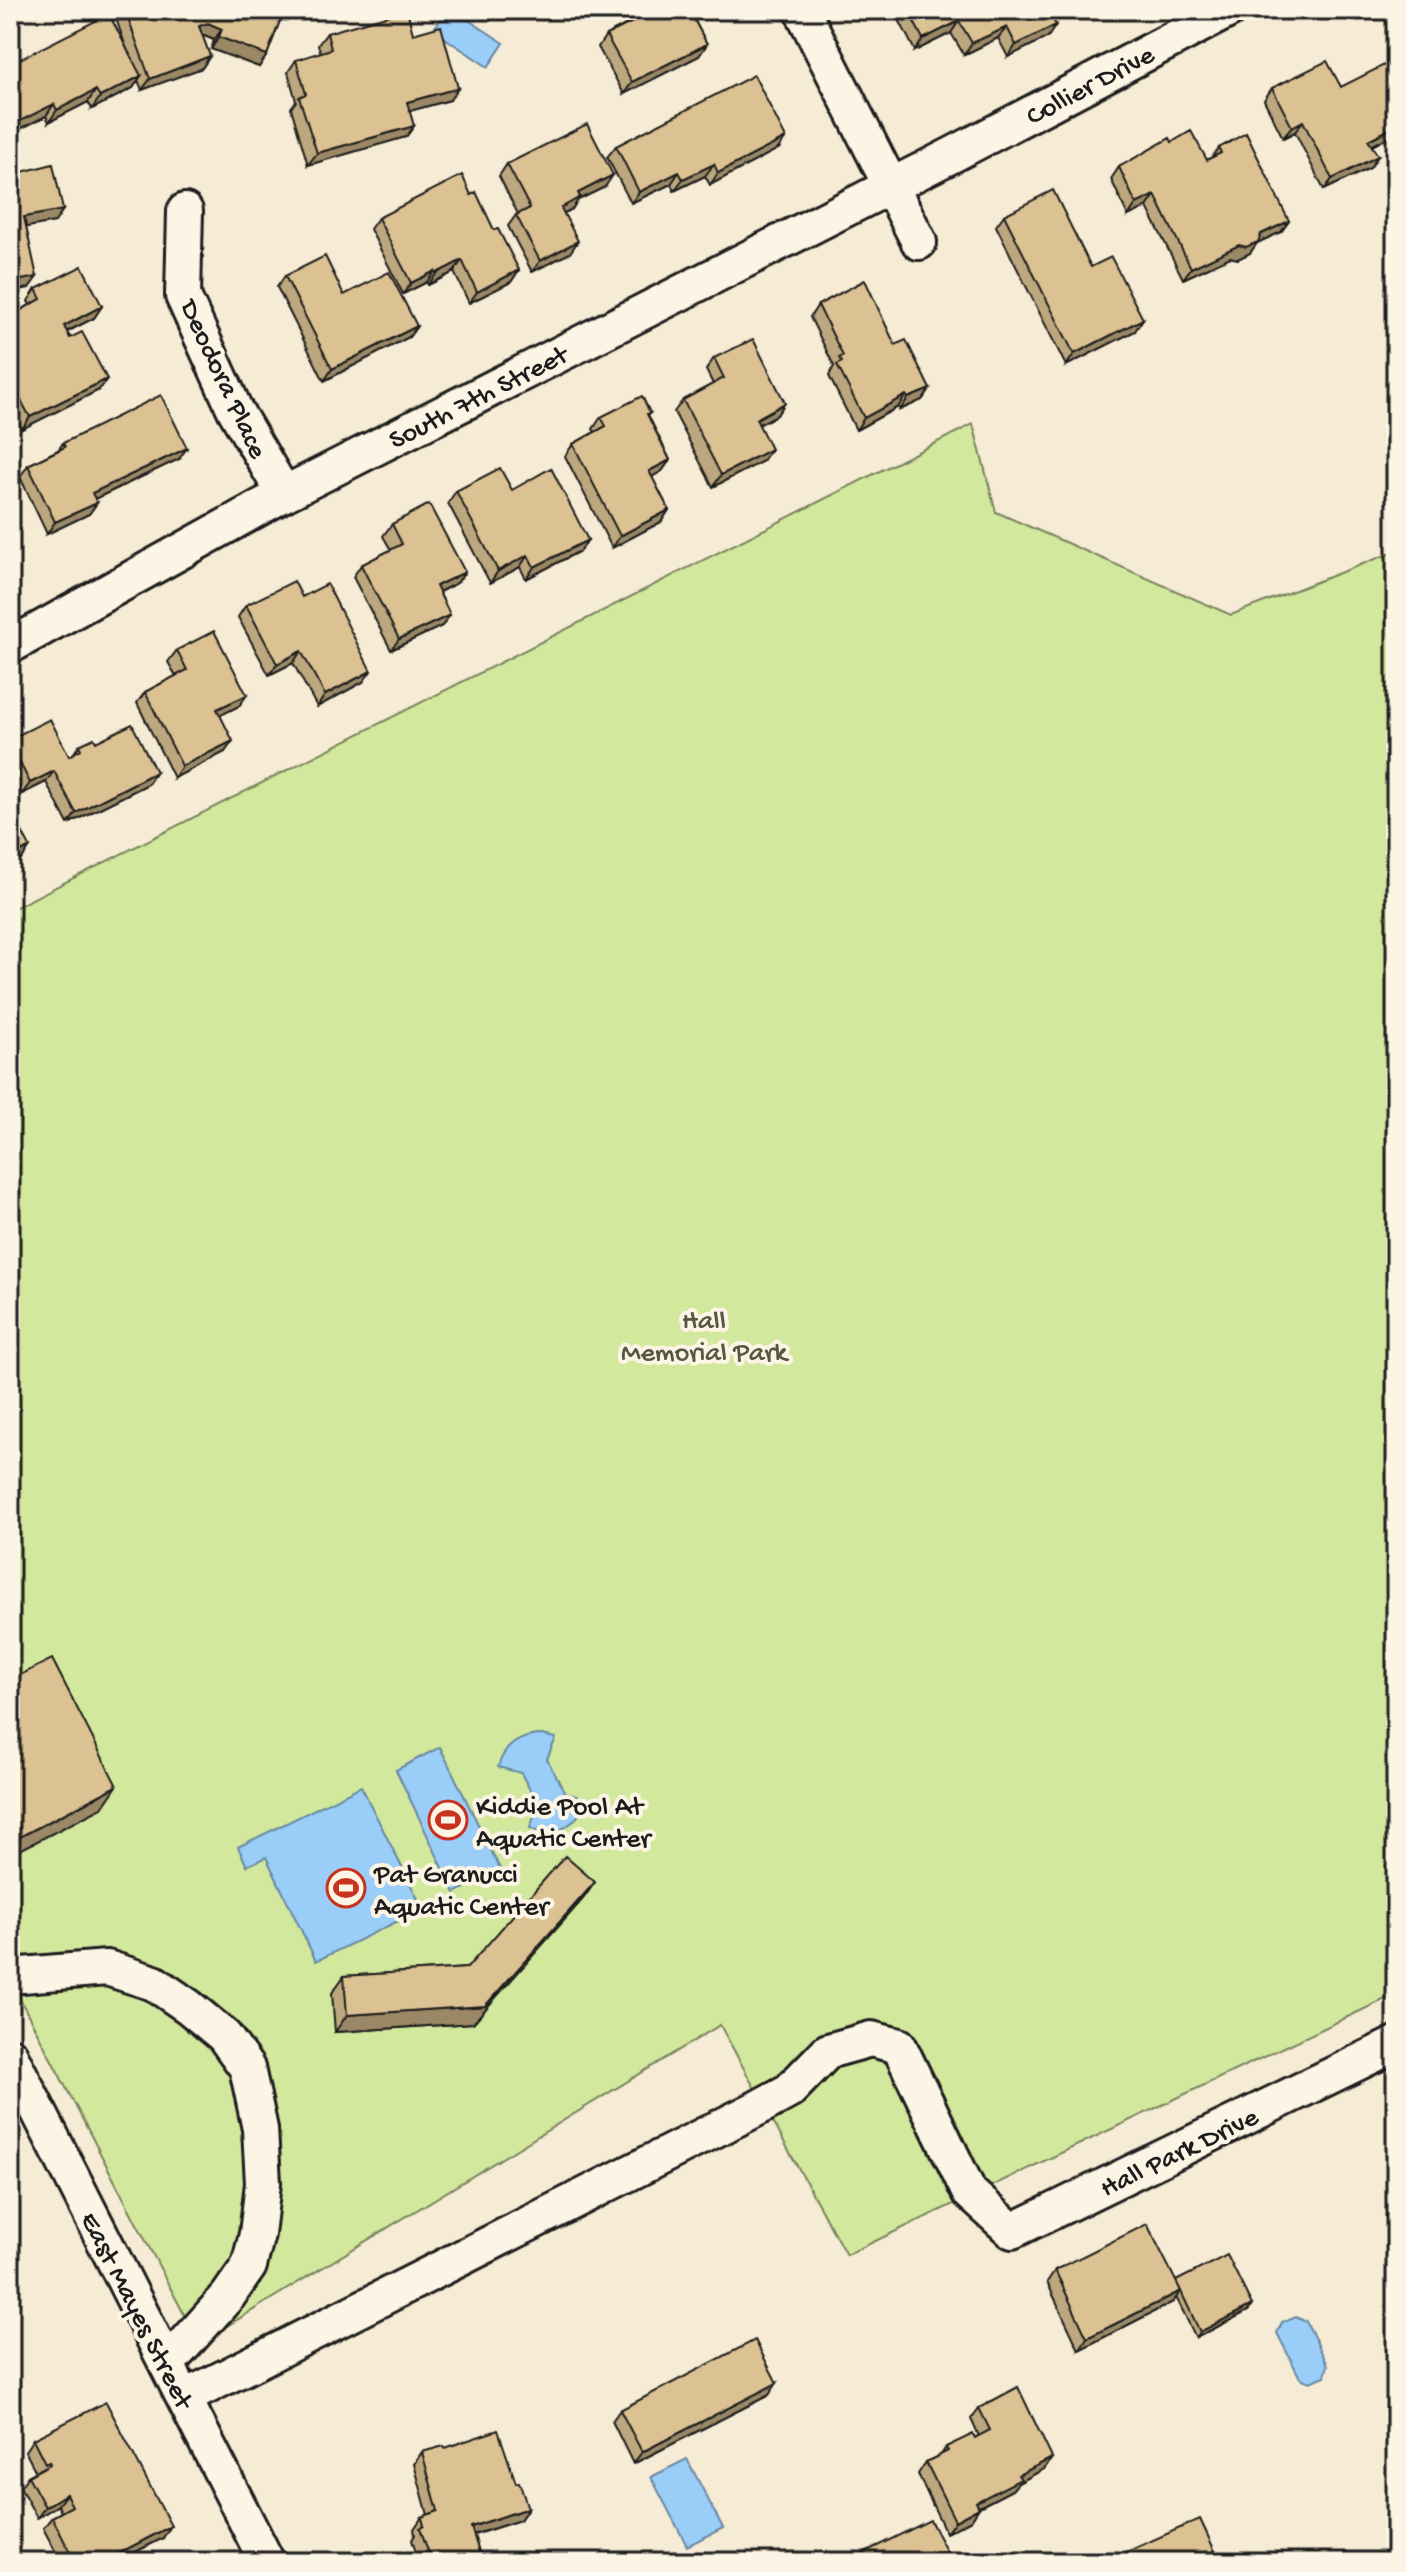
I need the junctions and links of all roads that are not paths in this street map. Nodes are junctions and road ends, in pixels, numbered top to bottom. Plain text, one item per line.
1 (802, 10) edge
2 (1229, 10) edge
3 (950, 156) joint
4 (890, 186) junction
5 (185, 211) dead end
6 (919, 242) dead end
7 (284, 494) junction
8 (10, 646) edge
9 (10, 1976) edge
10 (1396, 2044) edge
11 (10, 2055) edge
12 (167, 2364) junction
13 (184, 2398) junction
14 (267, 2562) edge

1 - 4 street
2 - 3 street, Collier Drive
3 - 4 street, South 7th Street
4 - 6 street
4 - 7 street, South 7th Street
5 - 7 street, Deodora Place
7 - 8 street, South 7th Street
9 - 12 street
10 - 13 street, Hall Park Drive
11 - 12 street, East Mayes Street
12 - 13 street, East Mayes Street
13 - 14 street, East Mayes Street

